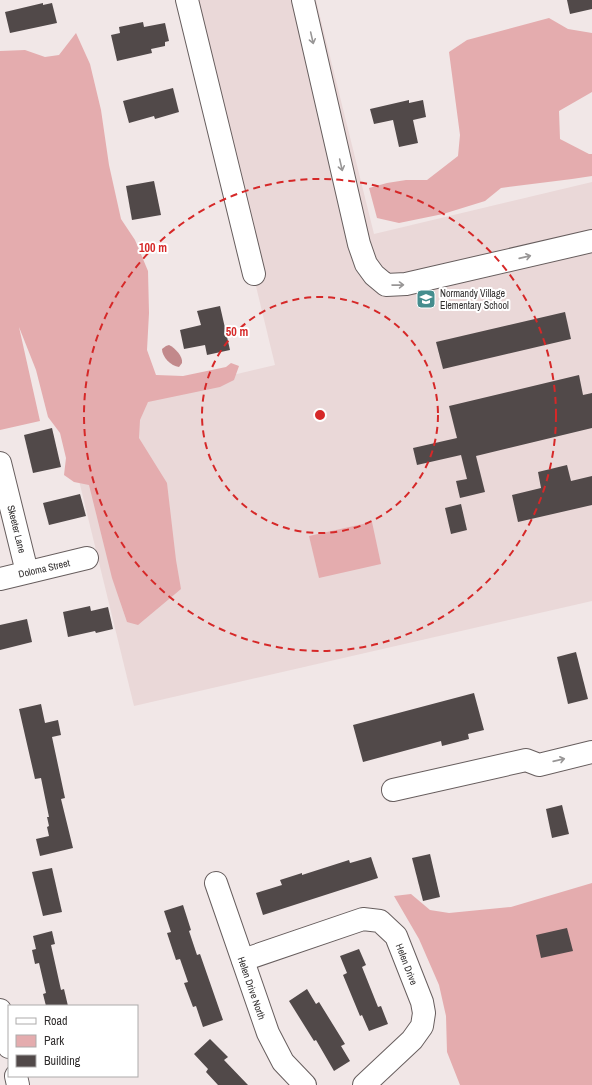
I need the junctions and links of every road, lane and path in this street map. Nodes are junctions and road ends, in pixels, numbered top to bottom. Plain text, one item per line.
1 (188, 0) edge
2 (303, 0) edge
3 (592, 241) edge
4 (254, 274) dead end
5 (0, 463) edge
6 (87, 558) dead end
7 (27, 572) junction
8 (0, 579) edge
9 (592, 738) edge
10 (592, 752) edge
11 (526, 760) junction
12 (393, 790) dead end
13 (216, 883) dead end
14 (243, 960) junction
15 (0, 1010) edge
16 (8, 1043) edge
17 (371, 1082) edge
18 (305, 1085) edge

1 - 4 street
2 -> 3 street
5 - 7 street, Skeeter Lane
6 - 7 street, Doloma Street
7 - 8 street, Doloma Street
9 - 11 street
11 -> 10 street
11 - 12 street
13 - 14 street, Helen Drive North
14 - 17 street, Helen Drive
14 - 18 street, Helen Drive North
15 - 16 street

